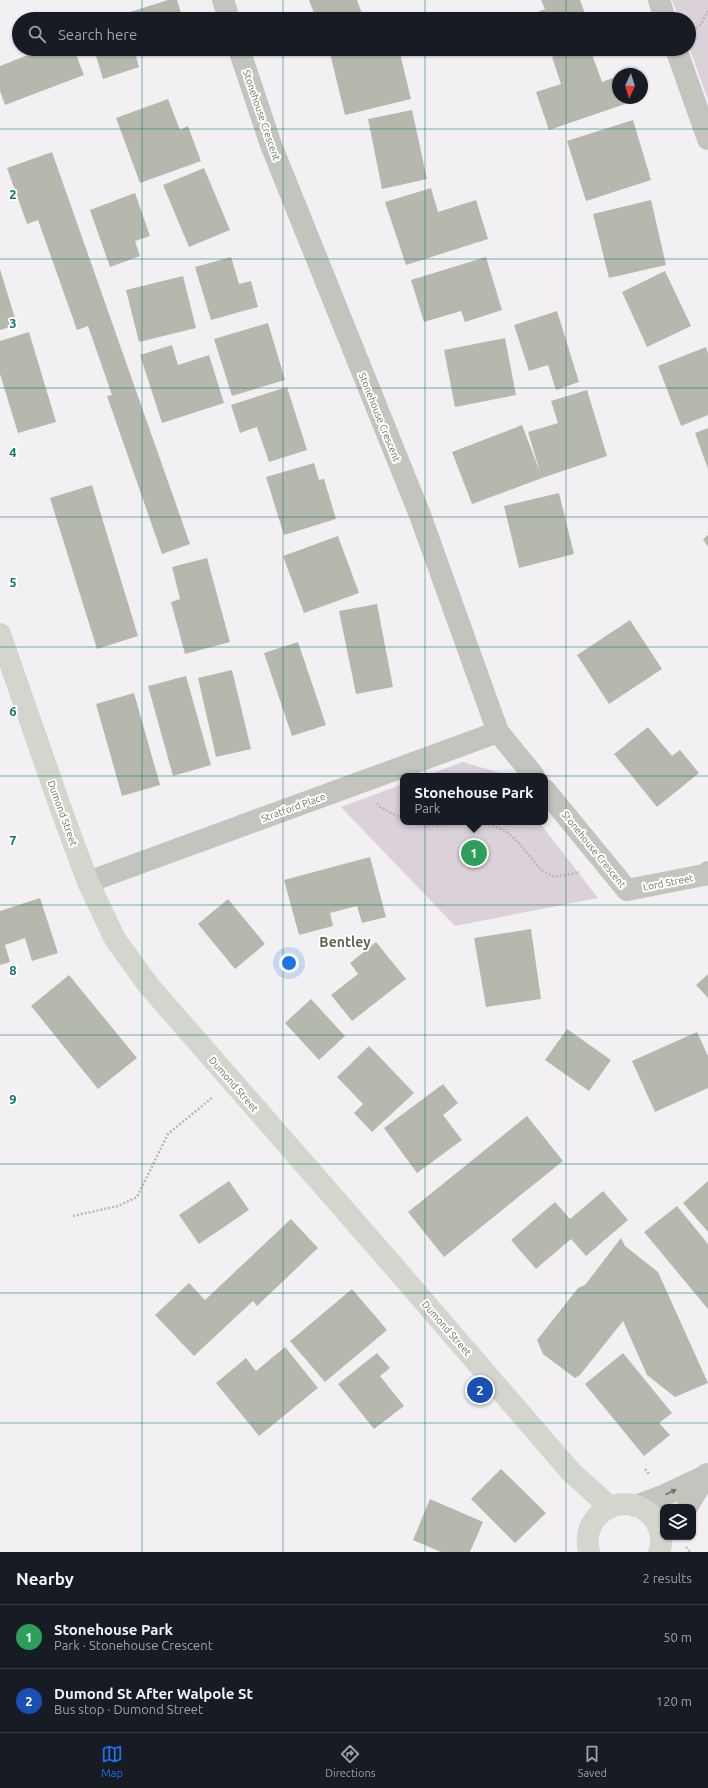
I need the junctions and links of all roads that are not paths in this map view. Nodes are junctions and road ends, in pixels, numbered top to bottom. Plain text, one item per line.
1 (223, 0) edge
2 (658, 0) edge
3 (227, 12) edge
4 (662, 12) edge
5 (241, 56) edge
6 (678, 56) edge
7 (708, 139) edge
8 (0, 634) edge
9 (498, 732) junction
10 (532, 773) edge
11 (548, 794) edge
12 (708, 872) edge
13 (88, 882) junction
14 (627, 890) joint
15 (571, 1472) junction
16 (707, 1475) edge
17 (689, 1504) edge
18 (635, 1506) junction
19 (610, 1507) junction
20 (593, 1521) junction
21 (661, 1544) edge
22 (587, 1550) edge

1 - 3 street
2 - 4 street
5 - 9 street, Stonehouse Crescent
6 - 7 street
8 - 13 street, Dumond Street
9 - 10 street, Stonehouse Crescent
9 - 13 street, Stratford Place
11 - 14 street, Stonehouse Crescent
12 - 14 street, Lord Street
13 - 15 street, Dumond Street
15 - 19 street, Dumond Street
15 - 20 street, Dumond Street
16 - 17 street
18 -> 16 street
18 - 19 street
18 - 21 street
19 - 20 street
20 - 22 street

